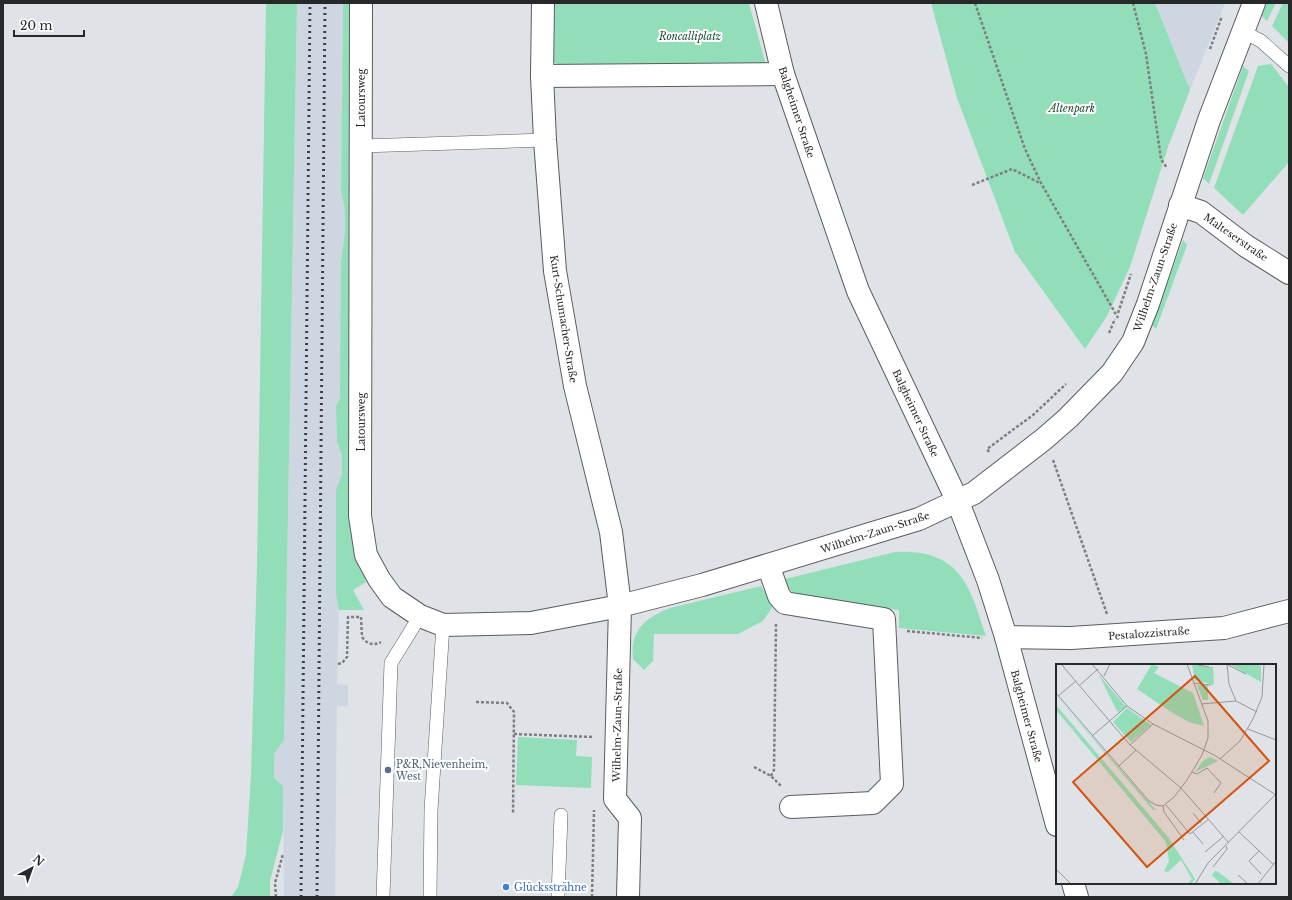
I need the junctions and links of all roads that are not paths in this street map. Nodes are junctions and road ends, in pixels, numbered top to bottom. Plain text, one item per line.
1 (361, 3) edge
2 (542, 3) edge
3 (766, 3) edge
4 (1254, 3) edge
5 (1242, 30) junction
6 (1289, 66) edge
7 (783, 74) junction
8 (542, 76) junction
9 (545, 140) junction
10 (361, 146) junction
11 (1180, 205) junction
12 (1289, 273) edge
13 (958, 502) junction
14 (768, 565) junction
15 (620, 606) junction
16 (1289, 611) edge
17 (420, 616) junction
18 (443, 624) junction
19 (1006, 639) junction
20 (791, 807) road end
21 (561, 815) dead end
22 (1056, 821) edge
23 (1073, 884) edge
24 (383, 897) edge
25 (430, 897) edge
26 (558, 897) edge
27 (628, 897) edge
28 (1076, 897) edge

1 - 10 street, Latoursweg
2 - 8 street, Kurt-Schumacher-Straße
3 - 7 street, Balgheimer Straße
4 - 5 street, Wilhelm-Zaun-Straße
5 - 6 lane
5 - 11 street, Wilhelm-Zaun-Straße
7 - 8 street
7 - 13 street, Balgheimer Straße
8 - 9 street, Kurt-Schumacher-Straße
9 - 10 lane
9 - 15 street, Kurt-Schumacher-Straße
10 - 17 street, Latoursweg
11 - 12 street, Malteserstraße
11 - 13 street, Wilhelm-Zaun-Straße
13 - 14 street, Wilhelm-Zaun-Straße
13 - 19 street, Balgheimer Straße
14 - 15 street, Wilhelm-Zaun-Straße
14 - 20 street
15 - 18 street, Latoursweg
15 - 27 street, Wilhelm-Zaun-Straße
16 - 19 street, Pestalozzistraße
17 - 18 street, Latoursweg
17 - 24 lane
18 - 25 lane
19 - 22 street, Balgheimer Straße
21 - 26 lane
23 - 28 street

